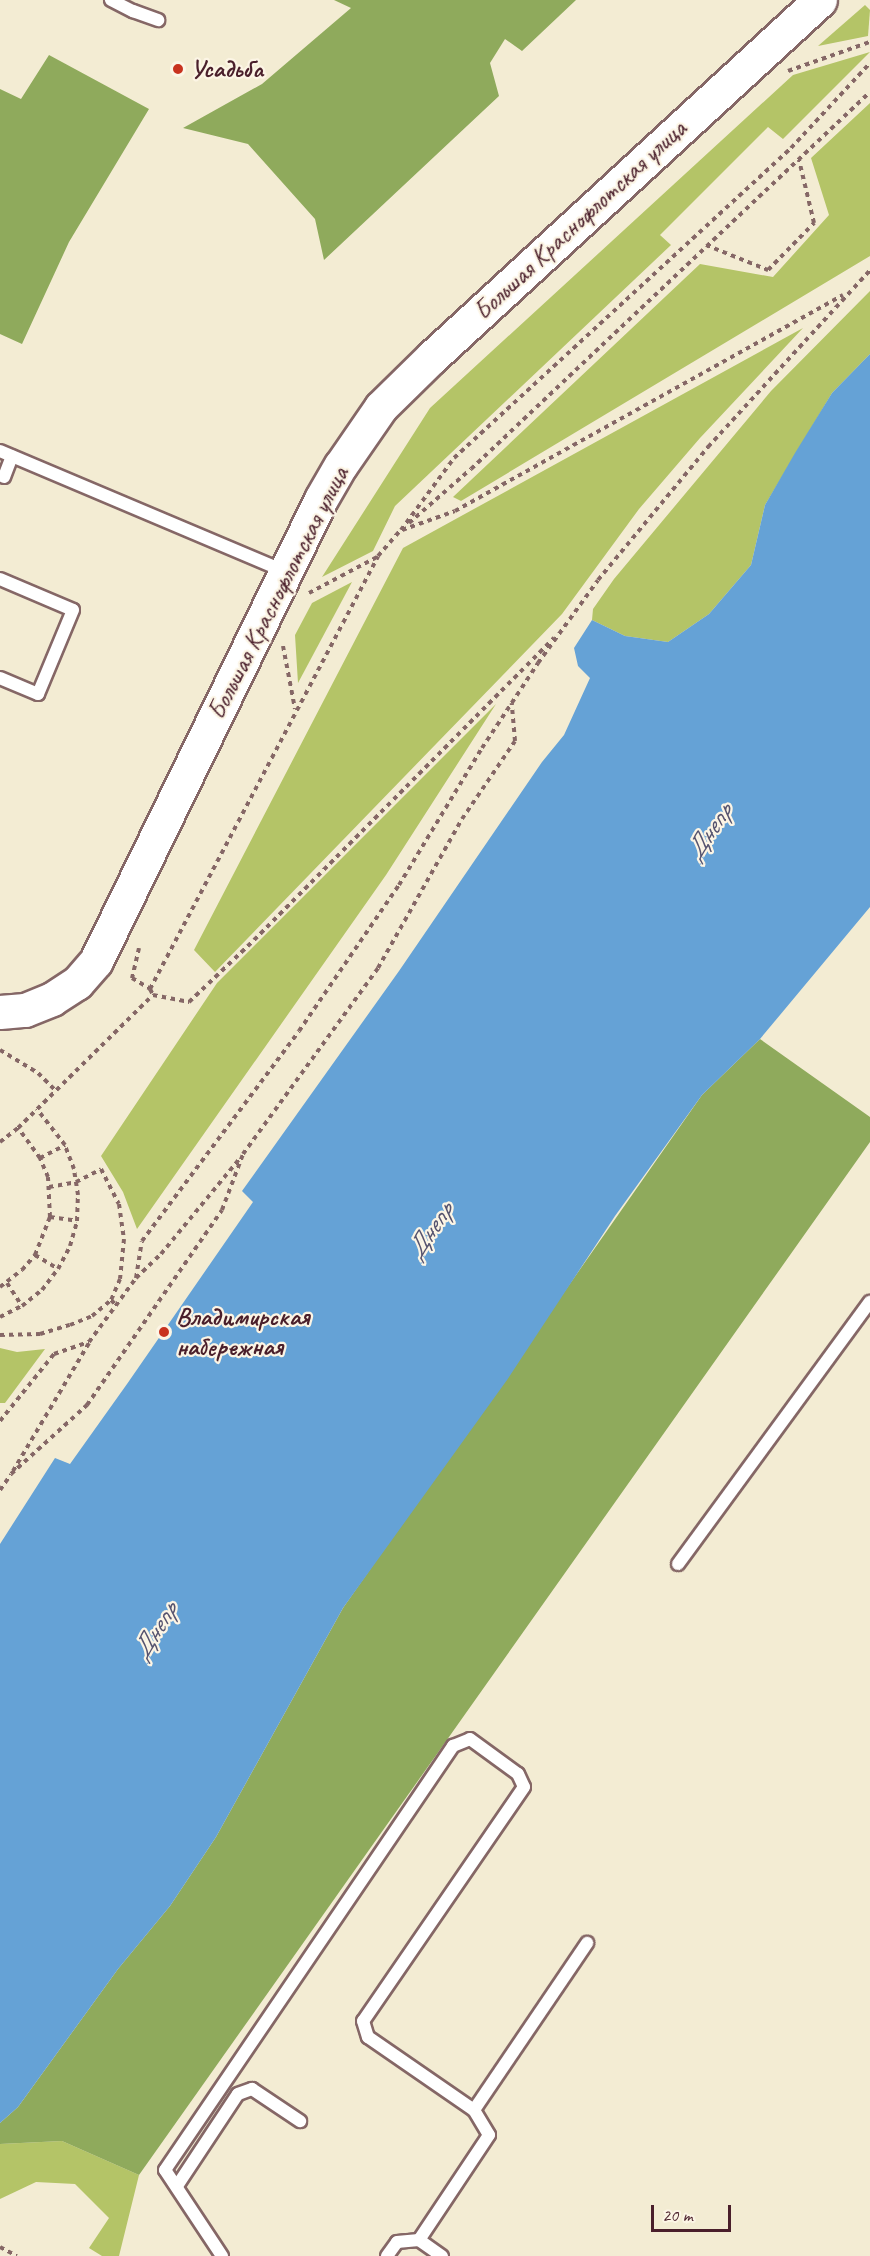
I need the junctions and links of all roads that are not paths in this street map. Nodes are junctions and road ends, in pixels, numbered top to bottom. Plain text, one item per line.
1 (111, 0) edge
2 (820, 0) edge
3 (158, 20) dead end
4 (0, 451) edge
5 (12, 456) junction
6 (4, 477) dead end
7 (0, 579) edge
8 (294, 584) junction
9 (0, 678) edge
10 (0, 1012) edge
11 (870, 1302) edge
12 (678, 1564) dead end
13 (587, 1944) dead end
14 (474, 2110) junction
15 (300, 2121) dead end
16 (177, 2186) junction
17 (419, 2240) junction
18 (222, 2256) edge
19 (387, 2256) edge
20 (442, 2256) edge

1 - 3 lane
2 - 8 main road, Большая Краснофлотская улица
4 - 5 lane
5 - 6 lane
5 - 8 lane
7 - 9 lane
8 - 10 main road, Большая Краснофлотская улица
11 - 12 lane
13 - 14 lane
14 - 16 lane
14 - 17 lane
15 - 16 lane
16 - 18 lane
17 - 19 lane
17 - 20 lane

